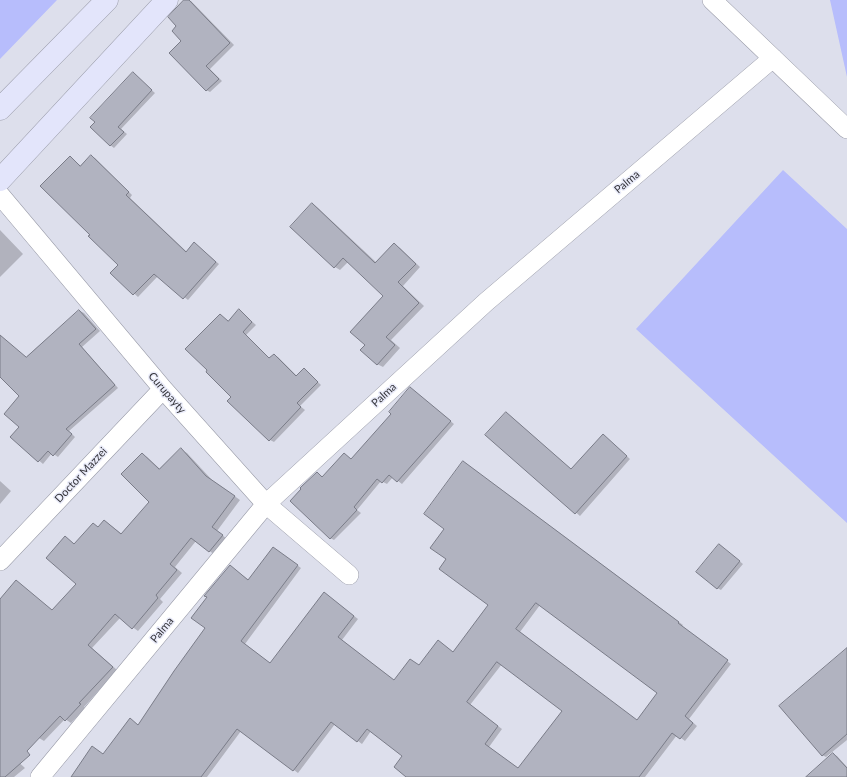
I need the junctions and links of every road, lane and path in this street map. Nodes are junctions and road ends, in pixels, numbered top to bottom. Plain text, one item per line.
1 (107, 0) edge
2 (167, 0) edge
3 (712, 0) edge
4 (772, 58) junction
5 (0, 109) edge
6 (847, 129) edge
7 (0, 180) edge
8 (0, 195) edge
9 (163, 389) junction
10 (266, 504) junction
11 (0, 561) edge
12 (349, 575) dead end
13 (40, 777) edge

1 - 5 main road
2 - 7 main road
3 - 4 street
4 - 6 street
4 - 10 street, Palma
8 - 9 street, Curupayty
9 - 10 street, Curupayty
9 - 11 street, Doctor Mazzei
10 - 12 street, Curupayty
10 - 13 street, Palma

